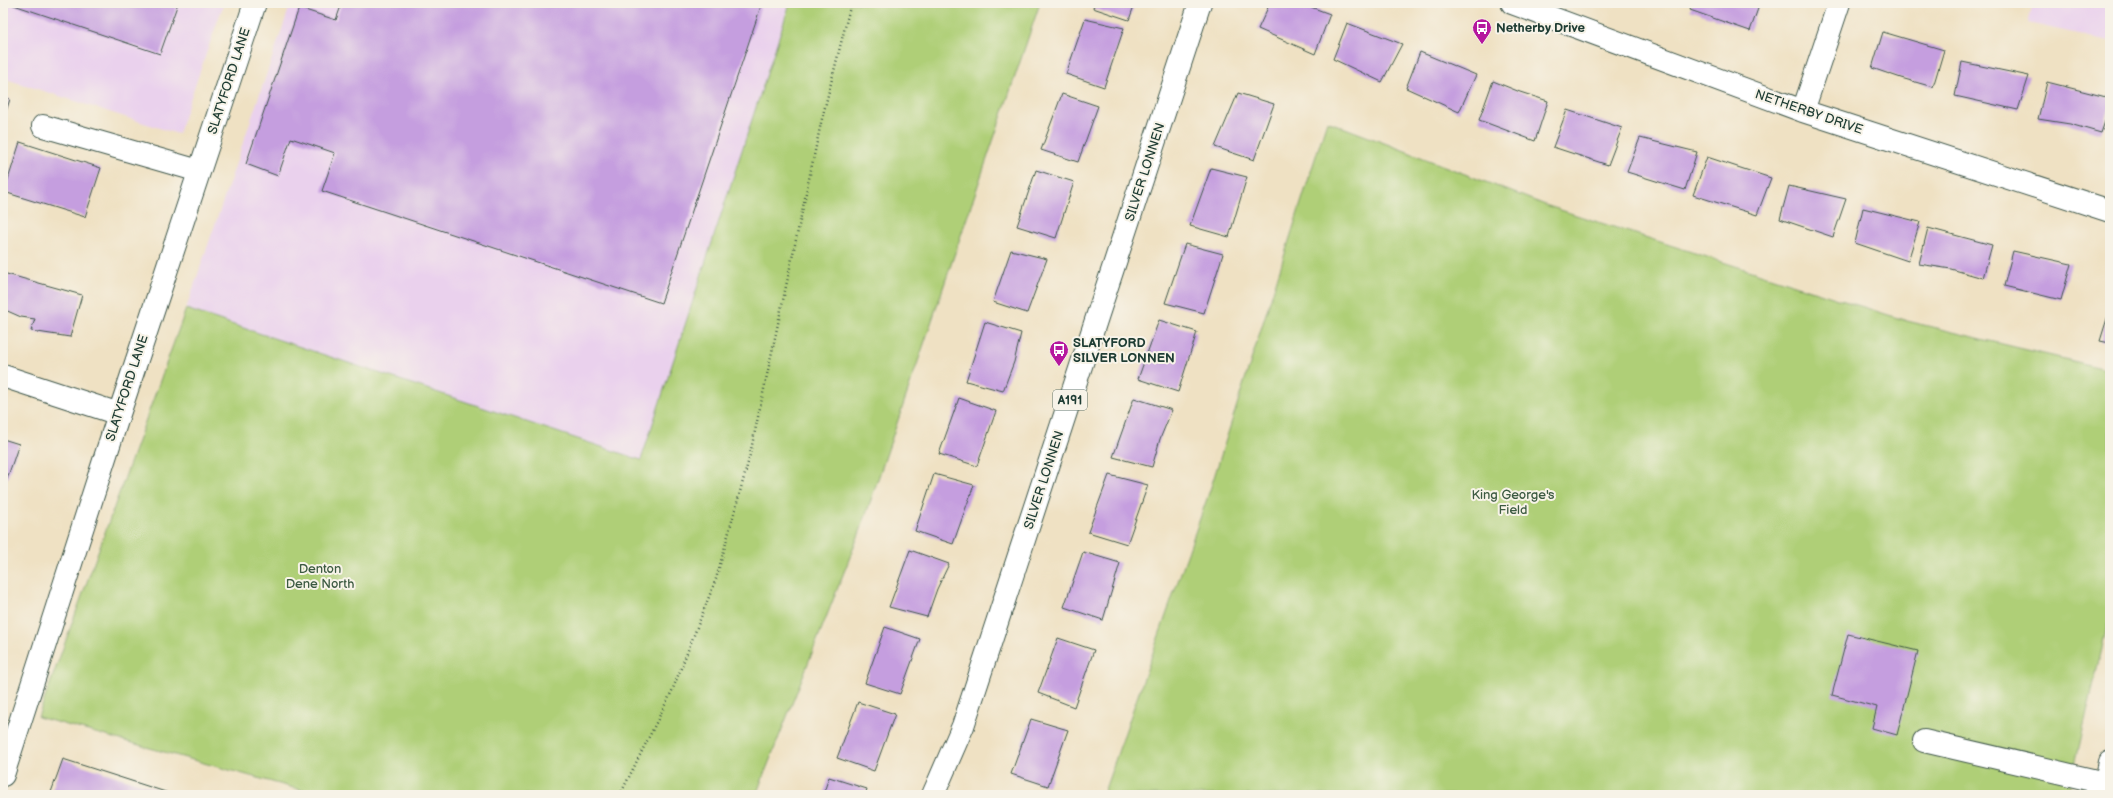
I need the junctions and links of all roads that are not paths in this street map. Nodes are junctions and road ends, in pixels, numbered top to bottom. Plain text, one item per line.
1 (255, 3) edge
2 (1200, 3) edge
3 (1512, 3) edge
4 (1839, 3) edge
5 (1540, 8) edge
6 (1803, 111) junction
7 (42, 126) dead end
8 (199, 171) junction
9 (2110, 211) edge
10 (3, 376) edge
11 (119, 414) junction
12 (10, 736) edge
13 (1924, 741) dead end
14 (2110, 762) edge
15 (3, 775) edge
16 (2104, 789) edge
17 (934, 795) edge

1 - 8 street, SLATYFORD LANE
2 - 17 street, SILVER LONNEN / A191
3 - 5 street, NETHERBY DRIVE
4 - 6 street
5 - 6 street, NETHERBY DRIVE
6 - 9 street, NETHERBY DRIVE
7 - 8 street
8 - 11 street, SLATYFORD LANE
10 - 11 street
11 - 12 street, SLATYFORD LANE
12 - 15 street, SLATYFORD LANE
13 - 16 street
14 - 16 street

